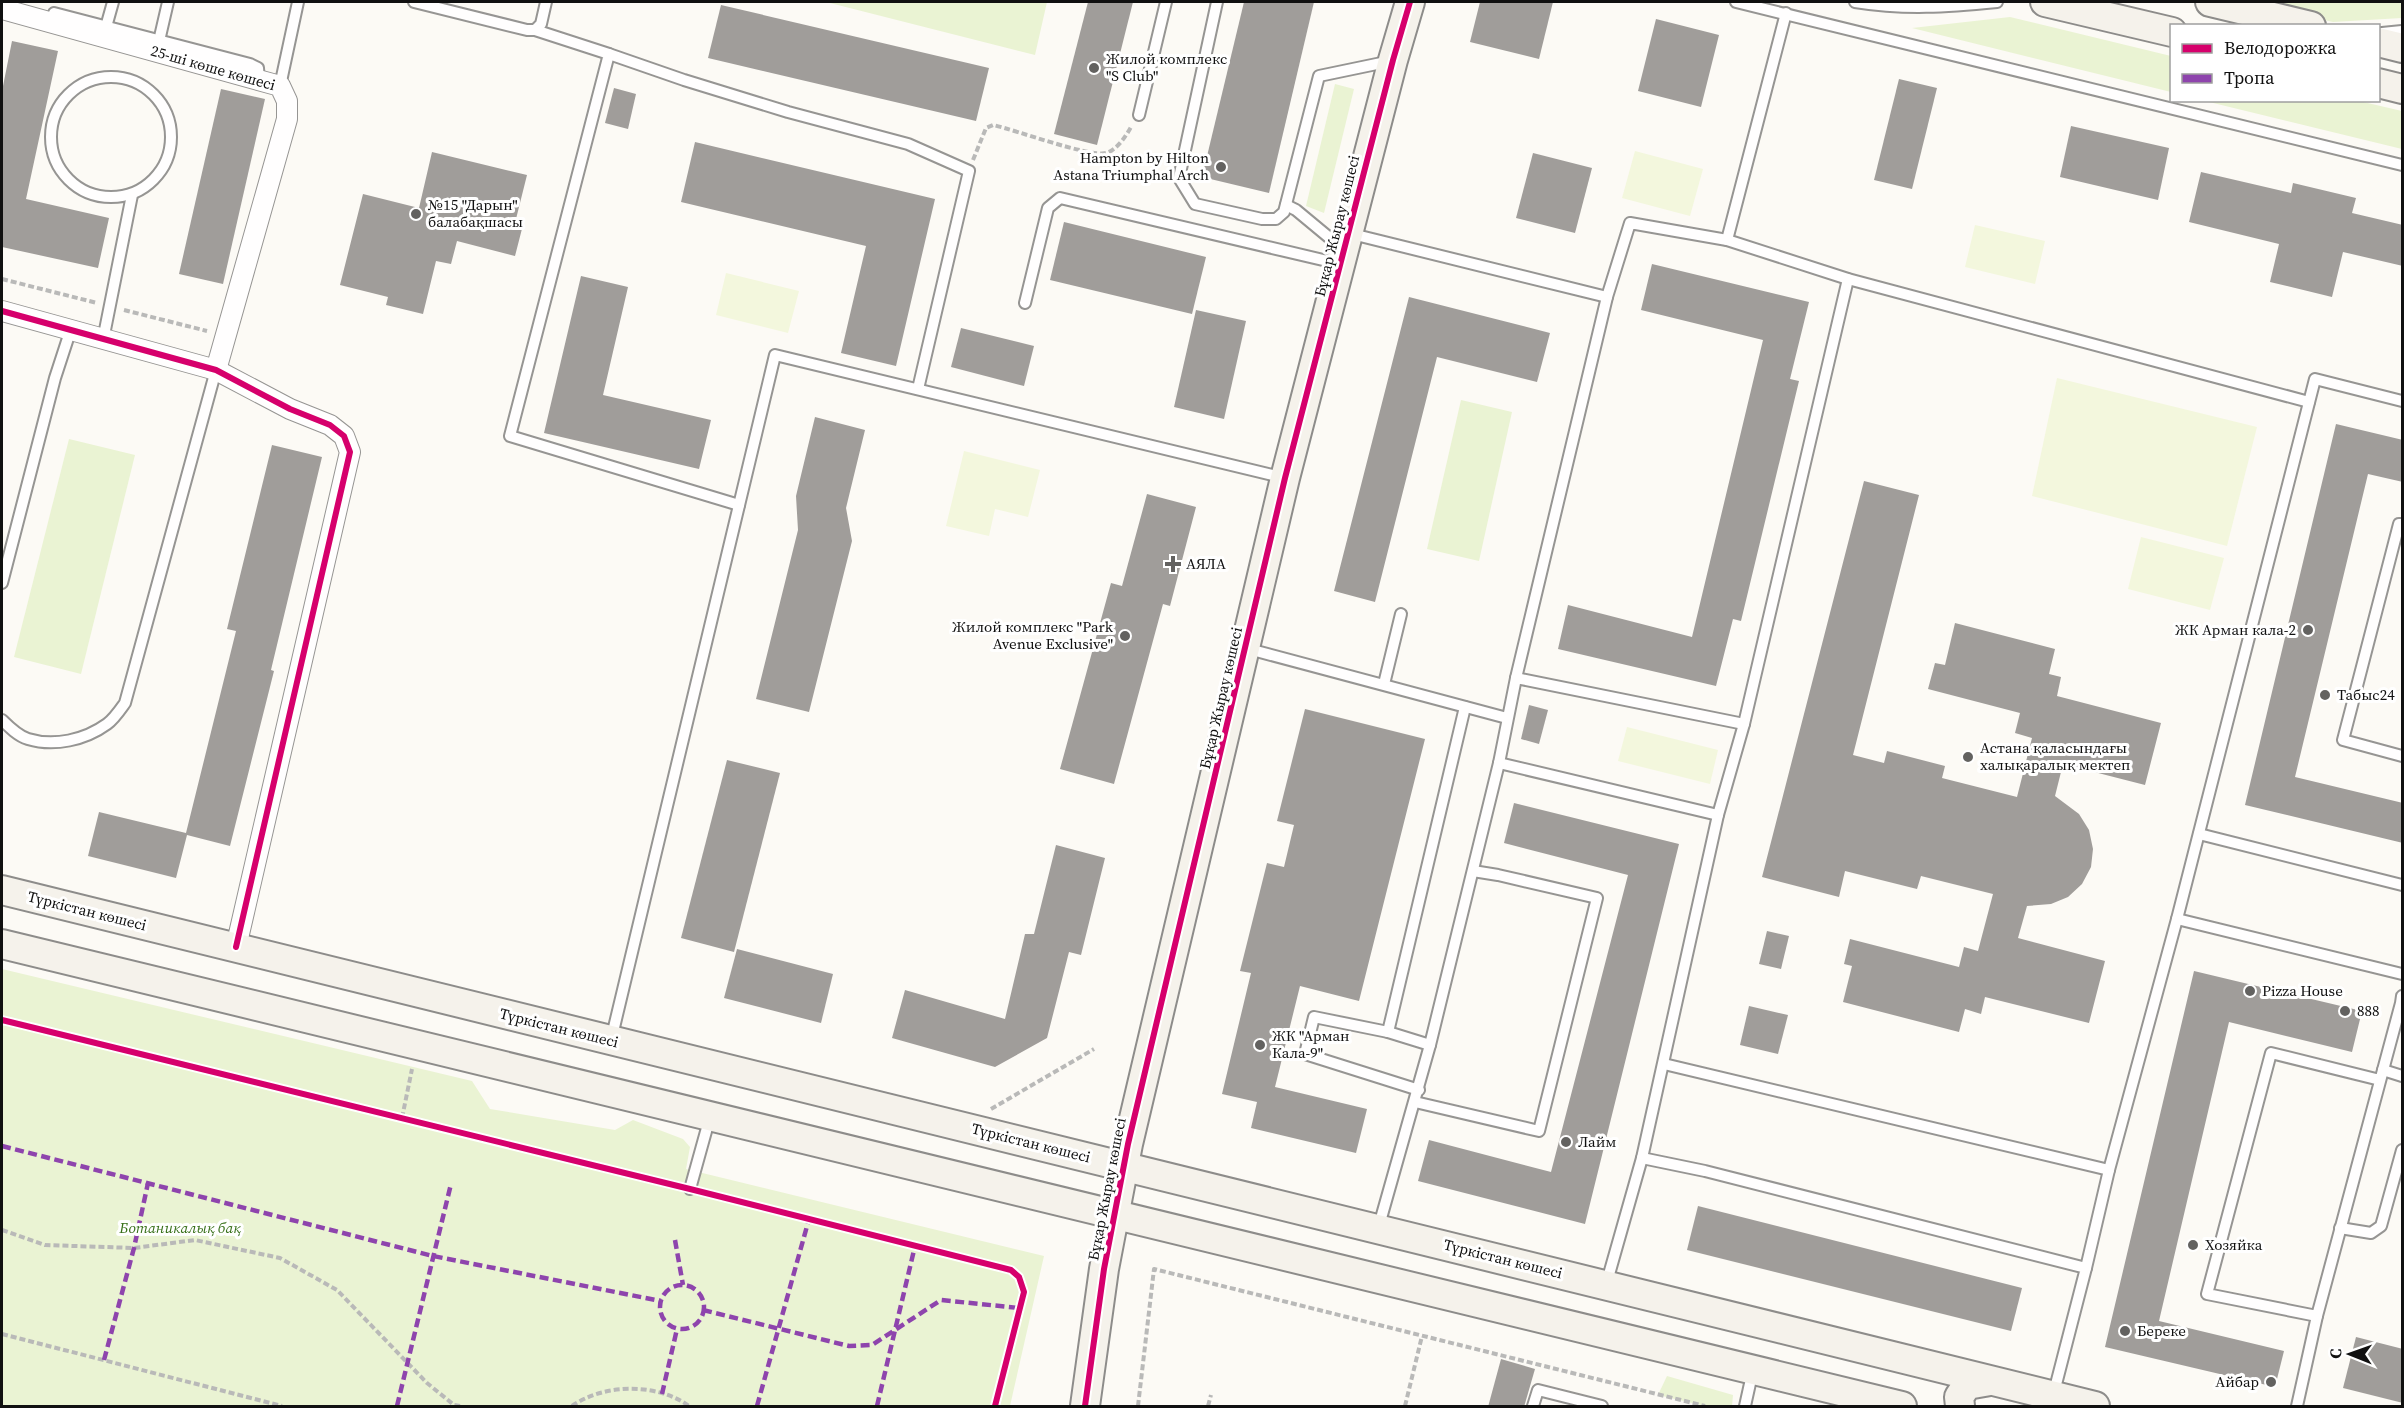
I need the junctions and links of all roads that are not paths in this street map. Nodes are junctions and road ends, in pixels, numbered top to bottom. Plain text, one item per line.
1 (113, 2) edge
2 (168, 2) edge
3 (298, 2) edge
4 (414, 2) edge
5 (546, 2) edge
6 (1166, 2) edge
7 (1217, 2) edge
8 (1410, 2) edge
9 (1426, 2) edge
10 (1736, 2) edge
11 (1855, 2) edge
12 (1997, 2) edge
13 (2045, 2) edge
14 (2210, 2) edge
15 (4, 9) edge
16 (1786, 13) junction
17 (2303, 24) edge
18 (106, 27) junction
19 (535, 30) junction
20 (2403, 31) edge
21 (2170, 32) edge
22 (1401, 33) junction
23 (2380, 33) edge
24 (159, 41) junction
25 (2380, 42) edge
26 (2403, 48) edge
27 (609, 54) junction
28 (1393, 60) junction
29 (259, 80) junction
30 (2380, 83) edge
31 (280, 86) junction
32 (2403, 89) edge
33 (1139, 115) road end
34 (2403, 165) edge
35 (132, 195) junction
36 (1286, 205) junction
37 (1727, 240) junction
38 (1344, 249) junction
39 (1848, 279) junction
40 (1606, 297) junction
41 (1026, 303) dead end
42 (2, 311) edge
43 (70, 332) junction
44 (103, 340) junction
45 (216, 370) junction
46 (918, 389) junction
47 (2403, 401) edge
48 (2309, 402) junction
49 (1285, 478) junction
50 (739, 505) junction
51 (2403, 525) edge
52 (2, 584) edge
53 (1401, 614) dead end
54 (1245, 648) junction
55 (1516, 678) junction
56 (1384, 684) junction
57 (1465, 707) junction
58 (1507, 718) junction
59 (2, 720) edge
60 (1744, 724) junction
61 (2403, 756) edge
62 (1499, 763) junction
63 (1718, 815) junction
64 (2199, 834) junction
65 (1473, 871) junction
66 (2403, 885) edge
67 (2, 890) edge
68 (2177, 919) junction
69 (2, 944) edge
70 (236, 947) junction
71 (2403, 974) edge
72 (2402, 1000) edge
73 (1388, 1032) junction
74 (611, 1040) junction
75 (1430, 1045) junction
76 (1664, 1064) junction
77 (2382, 1075) junction
78 (2403, 1076) edge
79 (1419, 1090) junction
80 (1415, 1102) junction
81 (710, 1117) junction
82 (2403, 1150) edge
83 (1642, 1158) junction
84 (1123, 1166) junction
85 (2109, 1170) junction
86 (690, 1189) dead end
87 (1115, 1215) junction
88 (2340, 1228) junction
89 (1378, 1229) junction
90 (2086, 1268) junction
91 (1606, 1285) junction
92 (2317, 1316) junction
93 (1920, 1363) junction
94 (1753, 1370) junction
95 (1990, 1381) junction
96 (2053, 1396) junction
97 (1890, 1403) edge
98 (1085, 1407) edge
99 (1533, 1407) edge
100 (1602, 1407) edge
101 (1745, 1407) edge
102 (1960, 1407) edge
103 (2095, 1407) edge
104 (2297, 1407) edge

1 - 18 lane
2 - 24 lane
3 - 31 lane
4 - 19 lane
5 - 19 lane
6 - 33 lane
7 - 36 lane
8 - 22 main road, Бұқар Жырау көшесі
9 - 22 main road
10 - 16 lane
11 - 12 lane
13 - 21 main road
14 - 17 main road
15 - 18 lane
15 - 29 street, 25-ші көше көшесі
16 - 34 lane
16 - 37 lane
18 - 24 lane
19 - 27 lane
20 - 23 lane
22 - 28 main road, Бұқар Жырау көшесі
24 - 29 lane
25 - 26 main road
27 - 46 lane
27 - 50 lane
28 - 36 lane
28 - 38 main road, Бұқар Жырау көшесі
29 - 31 street, 25-ші көше көшесі
30 - 32 main road
31 - 45 street, 25-ші көше көшесі
35 - 35 lane
35 - 44 lane
36 - 38 lane
37 - 39 lane
37 - 40 lane
38 - 40 lane
38 - 41 lane
38 - 49 main road, Бұқар Жырау көшесі
39 - 48 lane
39 - 60 lane
40 - 55 lane
42 - 43 street
43 - 44 street
43 - 52 lane
44 - 45 street
45 - 59 lane
45 - 70 street
46 - 49 lane
46 - 50 lane
47 - 48 lane
48 - 64 lane
49 - 54 main road, Бұқар Жырау көшесі
50 - 74 lane
51 - 61 lane
53 - 56 lane
54 - 56 lane
54 - 84 main road, Бұқар Жырау көшесі
55 - 58 lane
55 - 60 lane
56 - 57 lane
57 - 58 lane
57 - 73 lane
58 - 62 lane
60 - 63 lane
62 - 63 lane
62 - 65 lane
63 - 76 lane
64 - 66 lane
64 - 68 lane
65 - 75 lane
65 - 80 lane
67 - 70 main road, Түркістан көшесі
68 - 71 lane
68 - 85 lane
69 - 81 main road
70 - 74 main road, Түркістан көшесі
72 - 77 lane
73 - 75 lane
73 - 79 lane
74 - 84 main road, Түркістан көшесі
75 - 79 lane
76 - 83 lane
76 - 85 lane
77 - 78 lane
77 - 88 lane
77 - 92 lane
79 - 80 lane
80 - 89 lane
81 - 86 lane
81 - 87 main road
82 - 88 lane
83 - 90 lane
83 - 91 lane
84 - 87 main road, Бұқар Жырау көшесі
84 - 89 main road, Түркістан көшесі
85 - 90 lane
87 - 94 main road
87 - 98 main road, Бұқар Жырау көшесі
88 - 92 lane
89 - 91 main road, Түркістан көшесі
90 - 96 lane
91 - 93 main road, Түркістан көшесі
92 - 104 lane
93 - 95 main road, Түркістан көшесі
93 - 97 main road
94 - 97 main road
94 - 101 lane
95 - 96 main road, Түркістан көшесі
95 - 102 main road
96 - 103 main road, Түркістан көшесі
99 - 100 lane

